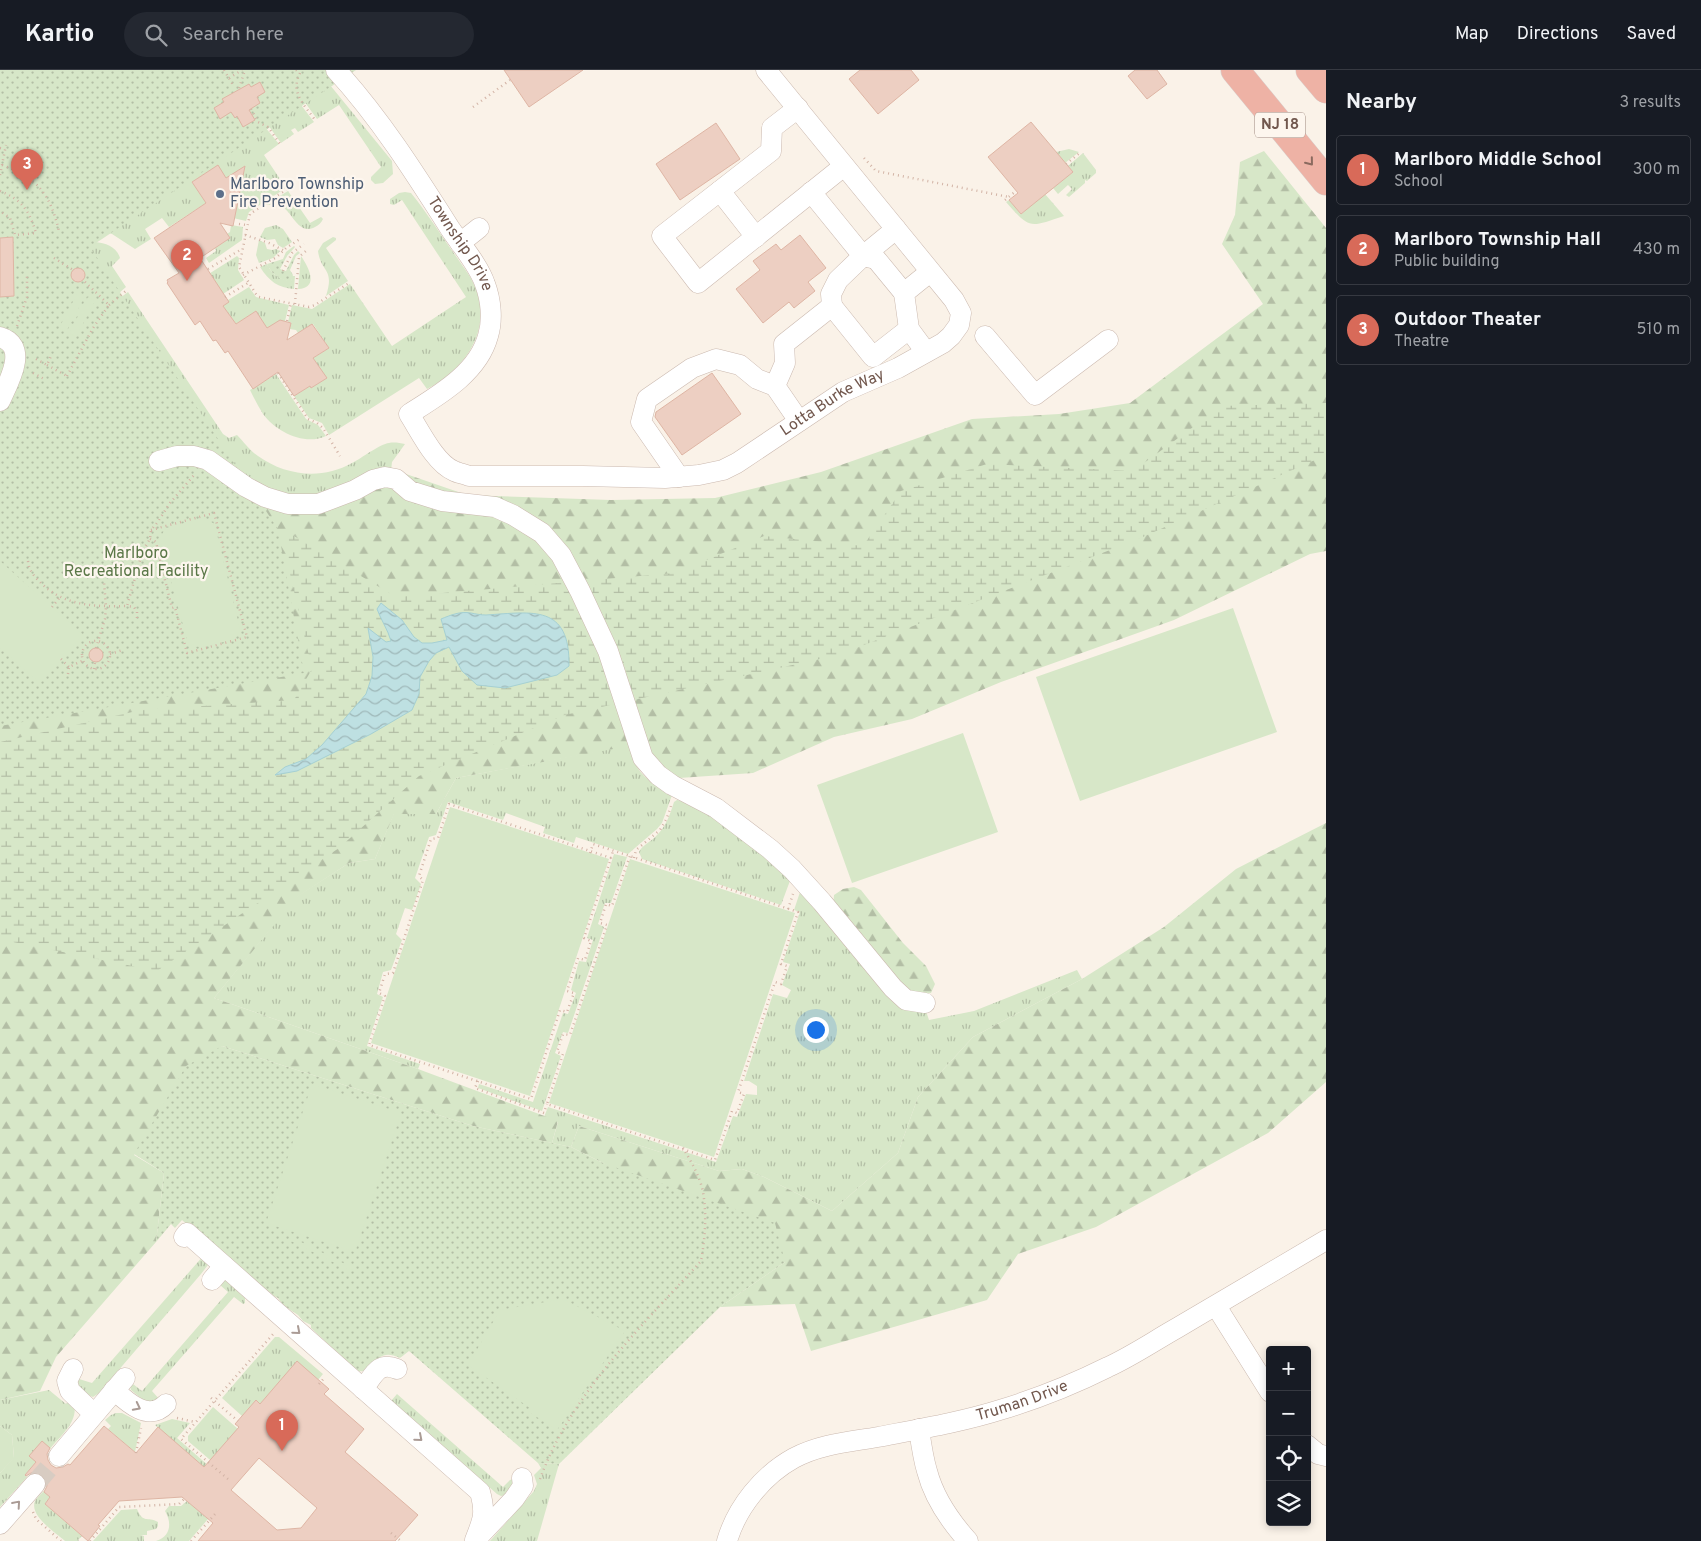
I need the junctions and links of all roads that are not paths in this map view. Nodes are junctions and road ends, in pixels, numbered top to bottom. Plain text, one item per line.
1 (336, 70) edge
2 (766, 70) edge
3 (1234, 70) edge
4 (1310, 70) edge
5 (1326, 89) edge
6 (798, 108) junction
7 (844, 166) junction
8 (1326, 181) edge
9 (720, 190) junction
10 (812, 192) junction
11 (479, 228) dead end
12 (896, 229) junction
13 (756, 237) junction
14 (460, 242) junction
15 (863, 256) junction
16 (930, 272) junction
17 (904, 293) junction
18 (832, 306) junction
19 (909, 329) junction
20 (985, 336) dead end
21 (0, 337) edge
22 (1108, 340) dead end
23 (926, 352) junction
24 (775, 386) junction
25 (0, 401) edge
26 (409, 414) joint
27 (799, 421) junction
28 (159, 461) dead end
29 (679, 477) junction
30 (925, 1003) dead end
31 (184, 1237) dead end
32 (1326, 1240) edge
33 (1216, 1306) junction
34 (73, 1369) dead end
35 (397, 1369) dead end
36 (363, 1389) junction
37 (1269, 1391) edge
38 (166, 1404) dead end
39 (94, 1414) junction
40 (919, 1429) junction
41 (1311, 1448) edge
42 (59, 1456) tunnel mouth
43 (1326, 1456) edge
44 (531, 1481) road end
45 (35, 1484) tunnel mouth
46 (0, 1524) edge
47 (475, 1540) edge
48 (727, 1541) edge
49 (968, 1541) edge

1 - 14 street, Township Drive
2 - 6 street, Lotta Burke Way
3 -> 8 highway, NJ 18
4 - 5 highway
6 - 7 street, Lotta Burke Way
6 - 9 street
7 - 10 street
7 - 12 street, Lotta Burke Way
9 - 13 street
9 - 13 street
10 - 13 street
10 - 15 street
11 - 14 street
12 - 15 street
12 - 16 street, Lotta Burke Way
14 - 26 street, Township Drive
15 - 17 street
15 - 18 street
16 - 17 street
16 - 23 street, Lotta Burke Way
17 - 19 street
18 - 19 street
18 - 24 street
19 - 23 street
20 - 22 street
21 - 25 street
23 - 27 street, Lotta Burke Way
24 - 27 street
24 - 29 street
26 - 29 street, Lotta Burke Way
27 - 29 street, Lotta Burke Way
28 - 30 street
31 -> 36 street
32 - 33 street, Truman Drive
33 - 37 street
33 - 40 street, Truman Drive
34 - 39 street
35 - 36 street
36 -> 47 street
39 -> 38 street
39 - 42 street
40 - 48 street, Truman Drive
40 - 49 street
41 - 43 street
44 - 47 street
46 -> 45 street

